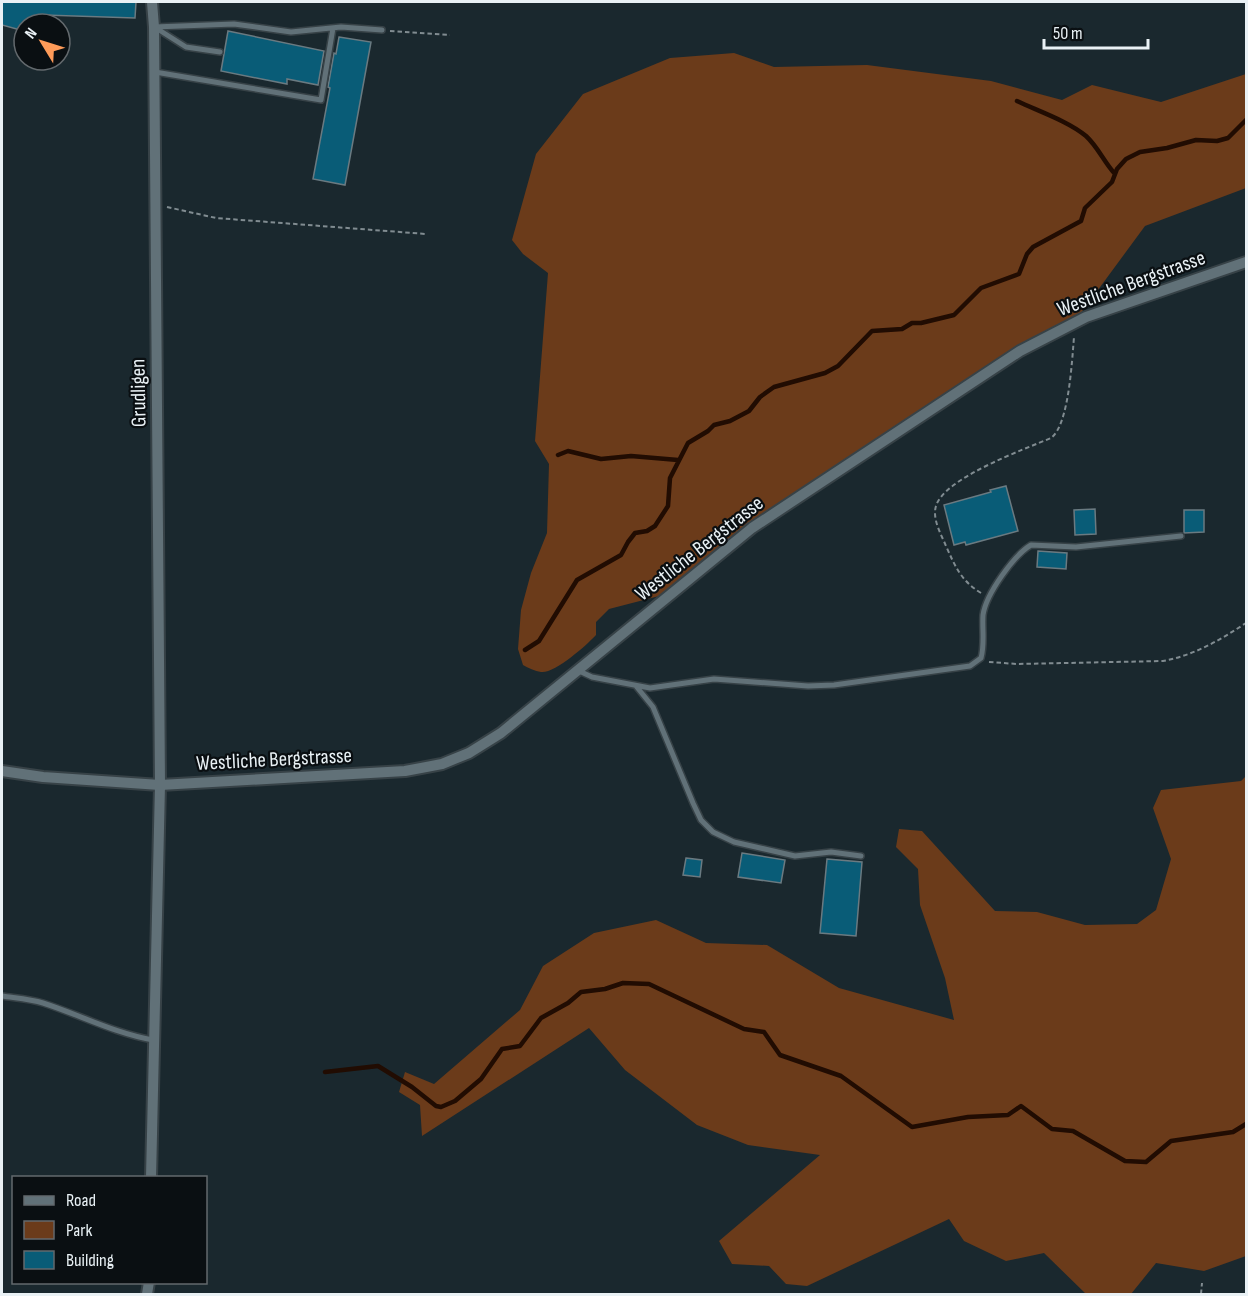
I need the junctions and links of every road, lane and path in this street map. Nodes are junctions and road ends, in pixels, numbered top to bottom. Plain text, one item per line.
1 (152, 2) edge
2 (154, 27) junction
3 (333, 28) junction
4 (382, 30) joint
5 (450, 35) dead end
6 (220, 52) dead end
7 (154, 72) junction
8 (155, 205) junction
9 (426, 234) dead end
10 (1246, 262) edge
11 (1072, 323) junction
12 (1181, 536) dead end
13 (989, 597) junction
14 (1246, 623) edge
15 (981, 658) junction
16 (577, 670) junction
17 (636, 686) junction
18 (2, 771) edge
19 (160, 785) junction
20 (861, 856) dead end
21 (2, 996) edge
22 (155, 1041) junction
23 (152, 1176) edge
24 (1202, 1283) dead end
25 (1201, 1294) edge

1 - 2 street, Grudligen
2 - 3 lane
2 - 6 lane
2 - 7 street, Grudligen
3 - 4 lane
3 - 7 lane
4 - 5 path
7 - 8 street, Grudligen
8 - 9 path
8 - 19 street, Grudligen
10 - 11 street, Westliche Bergstrasse
11 - 13 path
11 - 16 street, Westliche Bergstrasse
12 - 13 lane
13 - 15 lane
14 - 15 path
15 - 17 lane
16 - 17 lane
16 - 19 street, Westliche Bergstrasse
17 - 20 lane
18 - 19 street, Westliche Bergstrasse
19 - 22 street, Grudligen
21 - 22 lane
22 - 23 street, Grudligen
24 - 25 path

